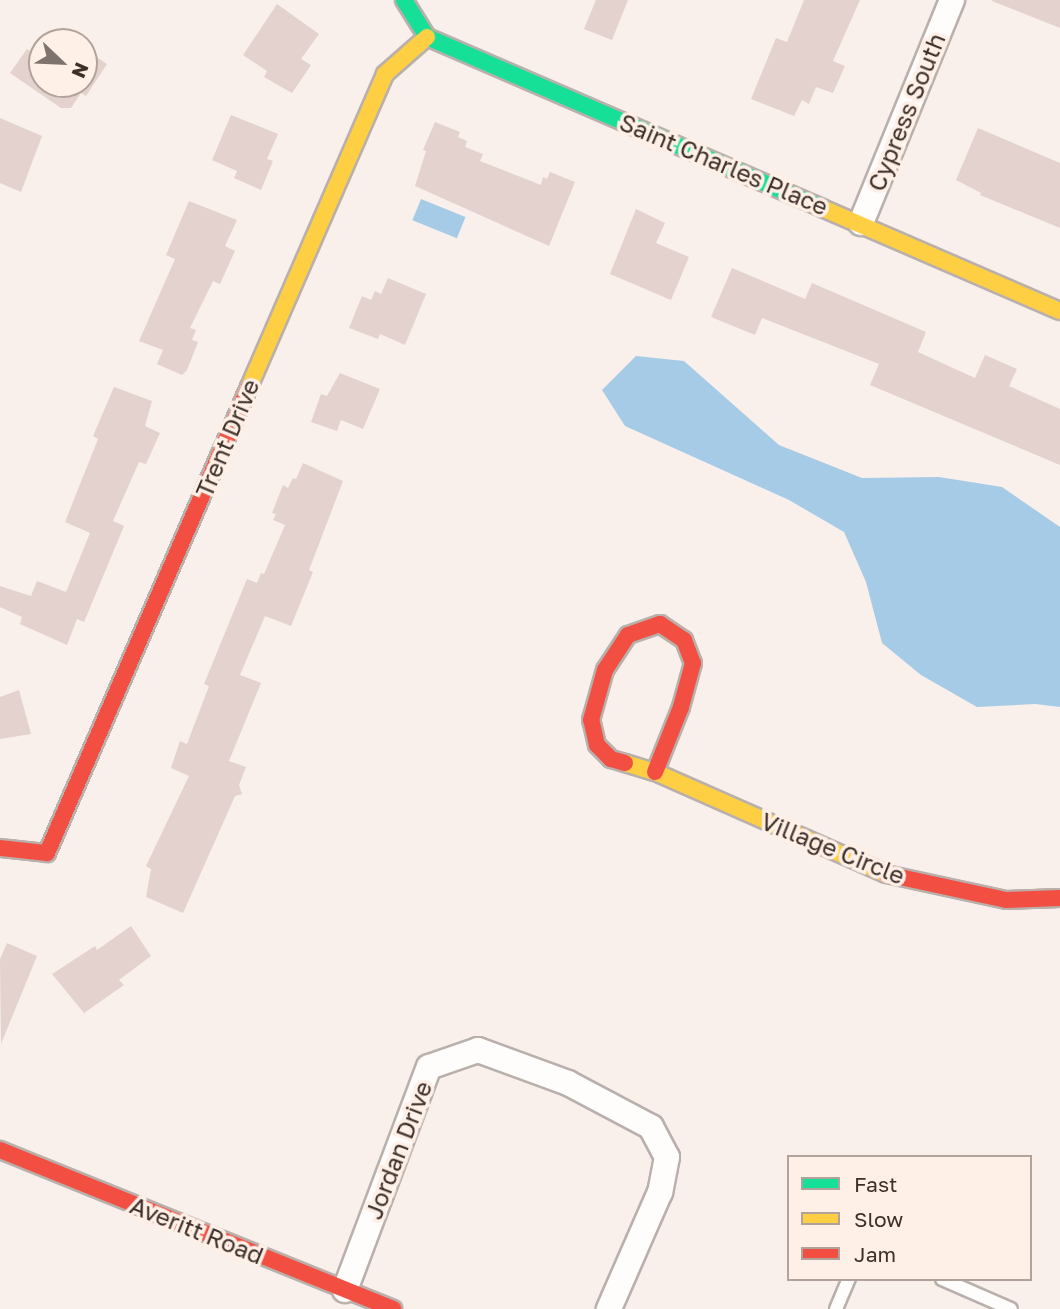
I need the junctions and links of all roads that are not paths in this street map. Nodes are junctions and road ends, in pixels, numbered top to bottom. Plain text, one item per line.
1 (404, 0) edge
2 (952, 0) edge
3 (427, 37) junction
4 (860, 223) junction
5 (1060, 311) edge
6 (655, 772) junction
7 (0, 848) edge
8 (1060, 898) edge
9 (0, 1150) edge
10 (848, 1281) edge
11 (947, 1281) edge
12 (345, 1290) junction
13 (393, 1309) edge
14 (609, 1309) edge
15 (836, 1309) edge
16 (1011, 1309) edge

1 - 3 street
2 - 4 street, Cypress South
3 - 4 street, Saint Charles Place
3 - 7 street, Trent Drive
4 - 5 street, Saint Charles Place
6 - 6 street, Village Circle
6 - 8 street, Village Circle
9 - 12 street, Averitt Road
10 - 15 lane
11 - 16 lane
12 - 13 street, Averitt Road
12 - 14 street, Jordan Drive

